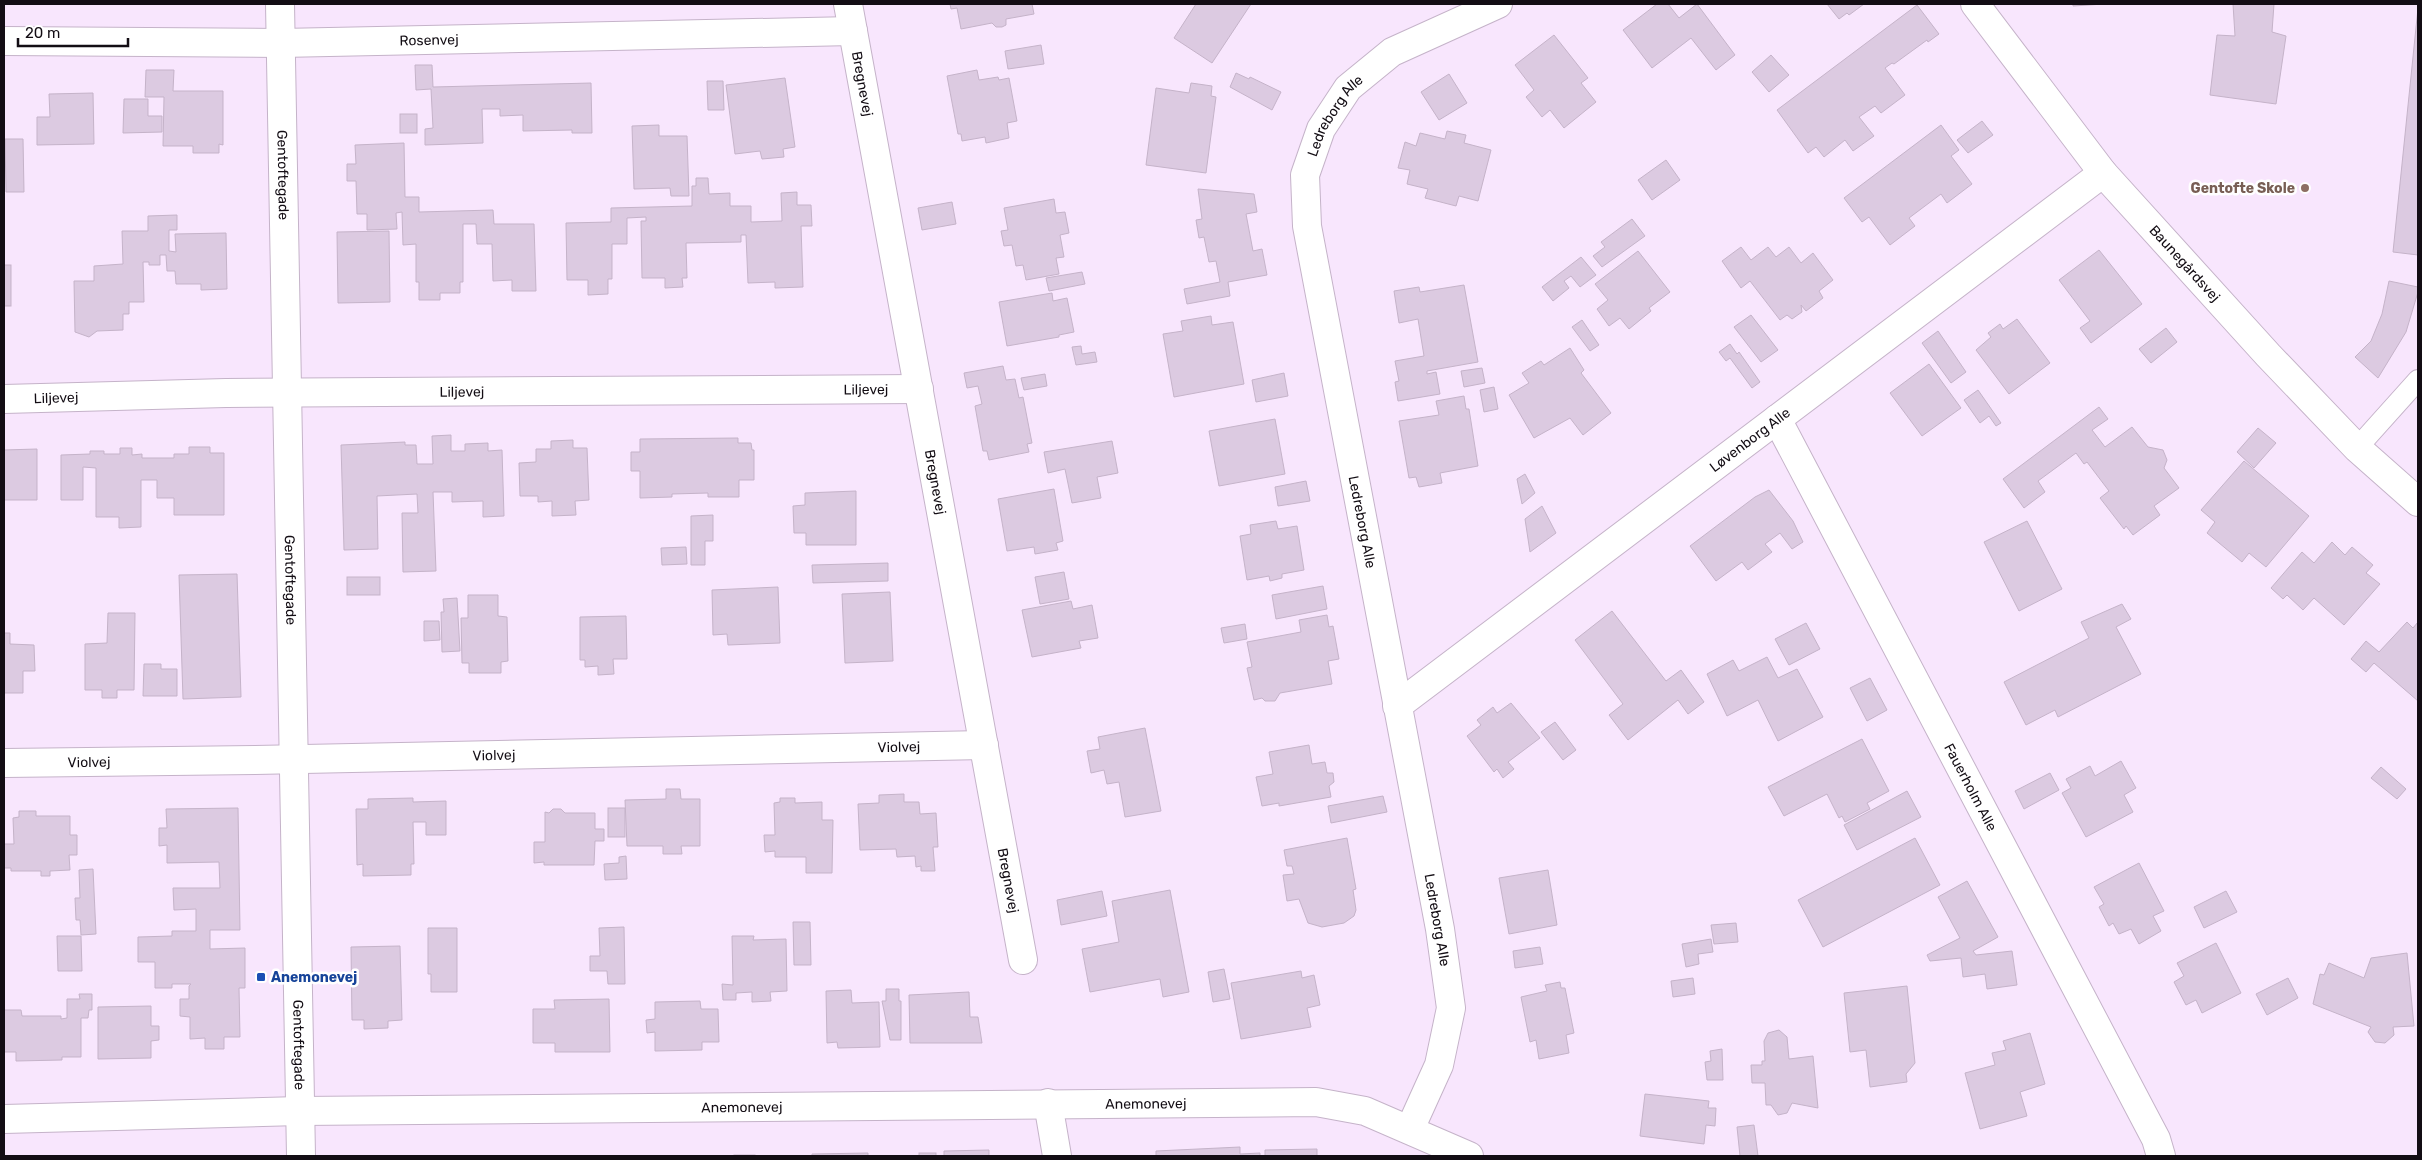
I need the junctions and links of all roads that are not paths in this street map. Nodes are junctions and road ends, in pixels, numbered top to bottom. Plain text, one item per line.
1 (280, 4) edge
2 (848, 4) edge
3 (1498, 4) edge
4 (1975, 4) edge
5 (853, 31) junction
6 (4, 41) edge
7 (281, 43) junction
8 (2104, 173) junction
9 (2418, 380) edge
10 (918, 389) junction
11 (288, 393) junction
12 (4, 398) edge
13 (1777, 419) junction
14 (2357, 448) junction
15 (2418, 502) edge
16 (1397, 706) junction
17 (984, 745) junction
18 (294, 759) junction
19 (4, 763) edge
20 (1023, 960) dead end
21 (1048, 1103) junction
22 (299, 1111) junction
23 (4, 1119) edge
24 (1410, 1129) junction
25 (300, 1156) edge
26 (1057, 1156) edge
27 (1469, 1156) edge
28 (2161, 1156) edge

1 - 7 street, Gentoftegade
2 - 5 street, Bregnevej
3 - 16 street, Ledreborg Alle
4 - 8 street, Baunegårdsvej
5 - 7 street, Rosenvej
5 - 10 street, Bregnevej
6 - 7 street, Rosenvej
7 - 11 street, Gentoftegade
8 - 13 street, Løvenborg Alle
8 - 14 street, Baunegårdsvej
9 - 14 lane
10 - 11 street, Liljevej
10 - 17 street, Bregnevej
11 - 12 street, Liljevej
11 - 18 street, Gentoftegade
13 - 16 street, Løvenborg Alle
13 - 28 street, Fauerholm Alle
14 - 15 street, Baunegårdsvej
16 - 24 street, Ledreborg Alle
17 - 18 street, Violvej
17 - 20 street, Bregnevej
18 - 19 street, Violvej
18 - 22 street, Gentoftegade
21 - 22 street, Anemonevej
21 - 24 street, Anemonevej
21 - 26 street
22 - 23 street, Anemonevej
22 - 25 street, Gentoftegade
24 - 27 street, Anemonevej

